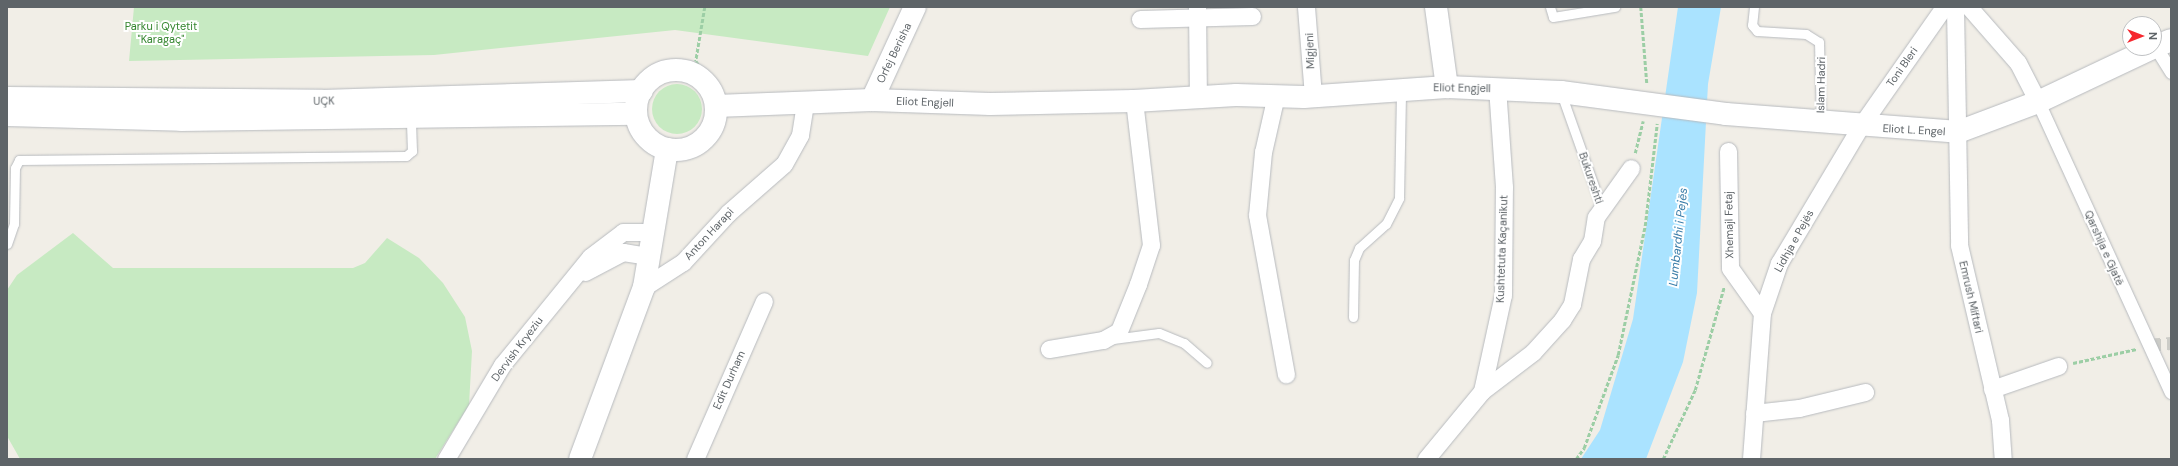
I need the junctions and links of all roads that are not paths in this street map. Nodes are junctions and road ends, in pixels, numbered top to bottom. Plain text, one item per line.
1 (915, 7) edge
2 (1306, 7) edge
3 (1436, 7) edge
4 (1550, 7) edge
5 (1615, 7) edge
6 (1754, 7) edge
7 (1944, 7) edge
8 (1955, 7) edge
9 (1969, 7) edge
10 (1198, 12) edge
11 (1252, 16) dead end
12 (1140, 19) dead end
13 (2162, 53) edge
14 (2135, 56) edge
15 (2171, 72) edge
16 (1447, 87) junction
17 (1401, 88) junction
18 (1497, 88) junction
19 (642, 91) junction
20 (1561, 92) junction
21 (1276, 94) junction
22 (1198, 96) junction
23 (1313, 96) junction
24 (7, 98) edge
25 (872, 100) junction
26 (1134, 101) junction
27 (2038, 102) junction
28 (804, 103) junction
29 (1655, 105) joint
30 (716, 106) junction
31 (31, 107) junction
32 (636, 114) junction
33 (7, 115) edge
34 (411, 115) junction
35 (1821, 123) junction
36 (1860, 127) junction
37 (1958, 132) junction
38 (667, 149) junction
39 (1728, 151) dead end
40 (1631, 168) road end
41 (1602, 209) junction
42 (654, 232) junction
43 (7, 244) edge
44 (649, 256) junction
45 (568, 283) junction
46 (644, 287) junction
47 (764, 301) dead end
48 (1762, 313) junction
49 (1353, 317) dead end
50 (1103, 340) junction
51 (1049, 349) dead end
52 (1207, 363) dead end
53 (2058, 366) road end
54 (1286, 374) dead end
55 (1992, 389) junction
56 (1482, 391) junction
57 (1865, 392) dead end
58 (2171, 392) edge
59 (1754, 412) junction
60 (583, 458) edge
61 (446, 459) edge
62 (695, 459) edge
63 (1426, 459) edge
64 (1751, 459) edge
65 (2003, 459) edge

1 - 25 main road, Orfej Berisha
2 - 23 street, Migjeni
3 - 16 main road
4 - 5 lane
6 - 35 lane, Islam Hadri
7 - 36 street, Toni Bleri
8 - 37 street
9 - 27 street
10 - 11 street
10 - 12 street
10 - 22 street
13 - 15 street
14 - 27 main road, Eliot L. Engel
16 - 17 main road, Eliot Engjell
16 - 18 main road, Eliot Engjell
17 - 23 main road, Eliot Engjell
17 - 49 lane
18 - 20 main road, Eliot Engjell
18 - 56 street, Kushtetuta Kaçanikut
19 - 30 main road
19 - 31 main road, UÇK
19 - 32 main road
20 - 29 main road, Eliot Engjell
20 - 41 lane, Bukureshti
21 - 22 main road, Eliot Engjell
21 - 23 main road, Eliot Engjell
21 - 54 street
22 - 26 main road, Eliot Engjell
24 - 31 main road, UÇK
25 - 26 main road, Eliot Engjell
25 - 28 main road, Eliot Engjell
26 - 50 street
27 - 37 main road, Eliot L. Engel
27 - 58 street, Qarshija e Gjatë
28 - 30 main road, Eliot Engjell
28 - 46 street, Anton Harapi
29 - 35 main road, Eliot L. Engel
30 - 38 main road
31 - 33 main road, UÇK
31 - 34 main road, UÇK
32 - 34 main road, UÇK
32 - 38 main road
34 - 43 lane
35 - 36 main road, Eliot L. Engel
36 - 37 main road, Eliot L. Engel
36 - 48 street, Lidhja e Pejës
37 - 55 street, Emrush Miftari
38 - 42 main road
39 - 48 street, Xhemajl Fetaj
40 - 41 street
41 - 56 street, Bukureshti
42 - 44 main road
42 - 45 street, Dervish Kryeziu
44 - 45 street, Dervish Kryeziu
44 - 46 main road
45 - 61 street, Dervish Kryeziu
46 - 60 main road
47 - 62 street, Edit Durham
48 - 59 street, Lidhja e Pejës
50 - 51 street
50 - 52 lane
53 - 55 street
55 - 65 street, Emrush Miftari
56 - 63 street, Kushtetuta Kaçanikut
57 - 59 street
59 - 64 street, Lidhja e Pejës

